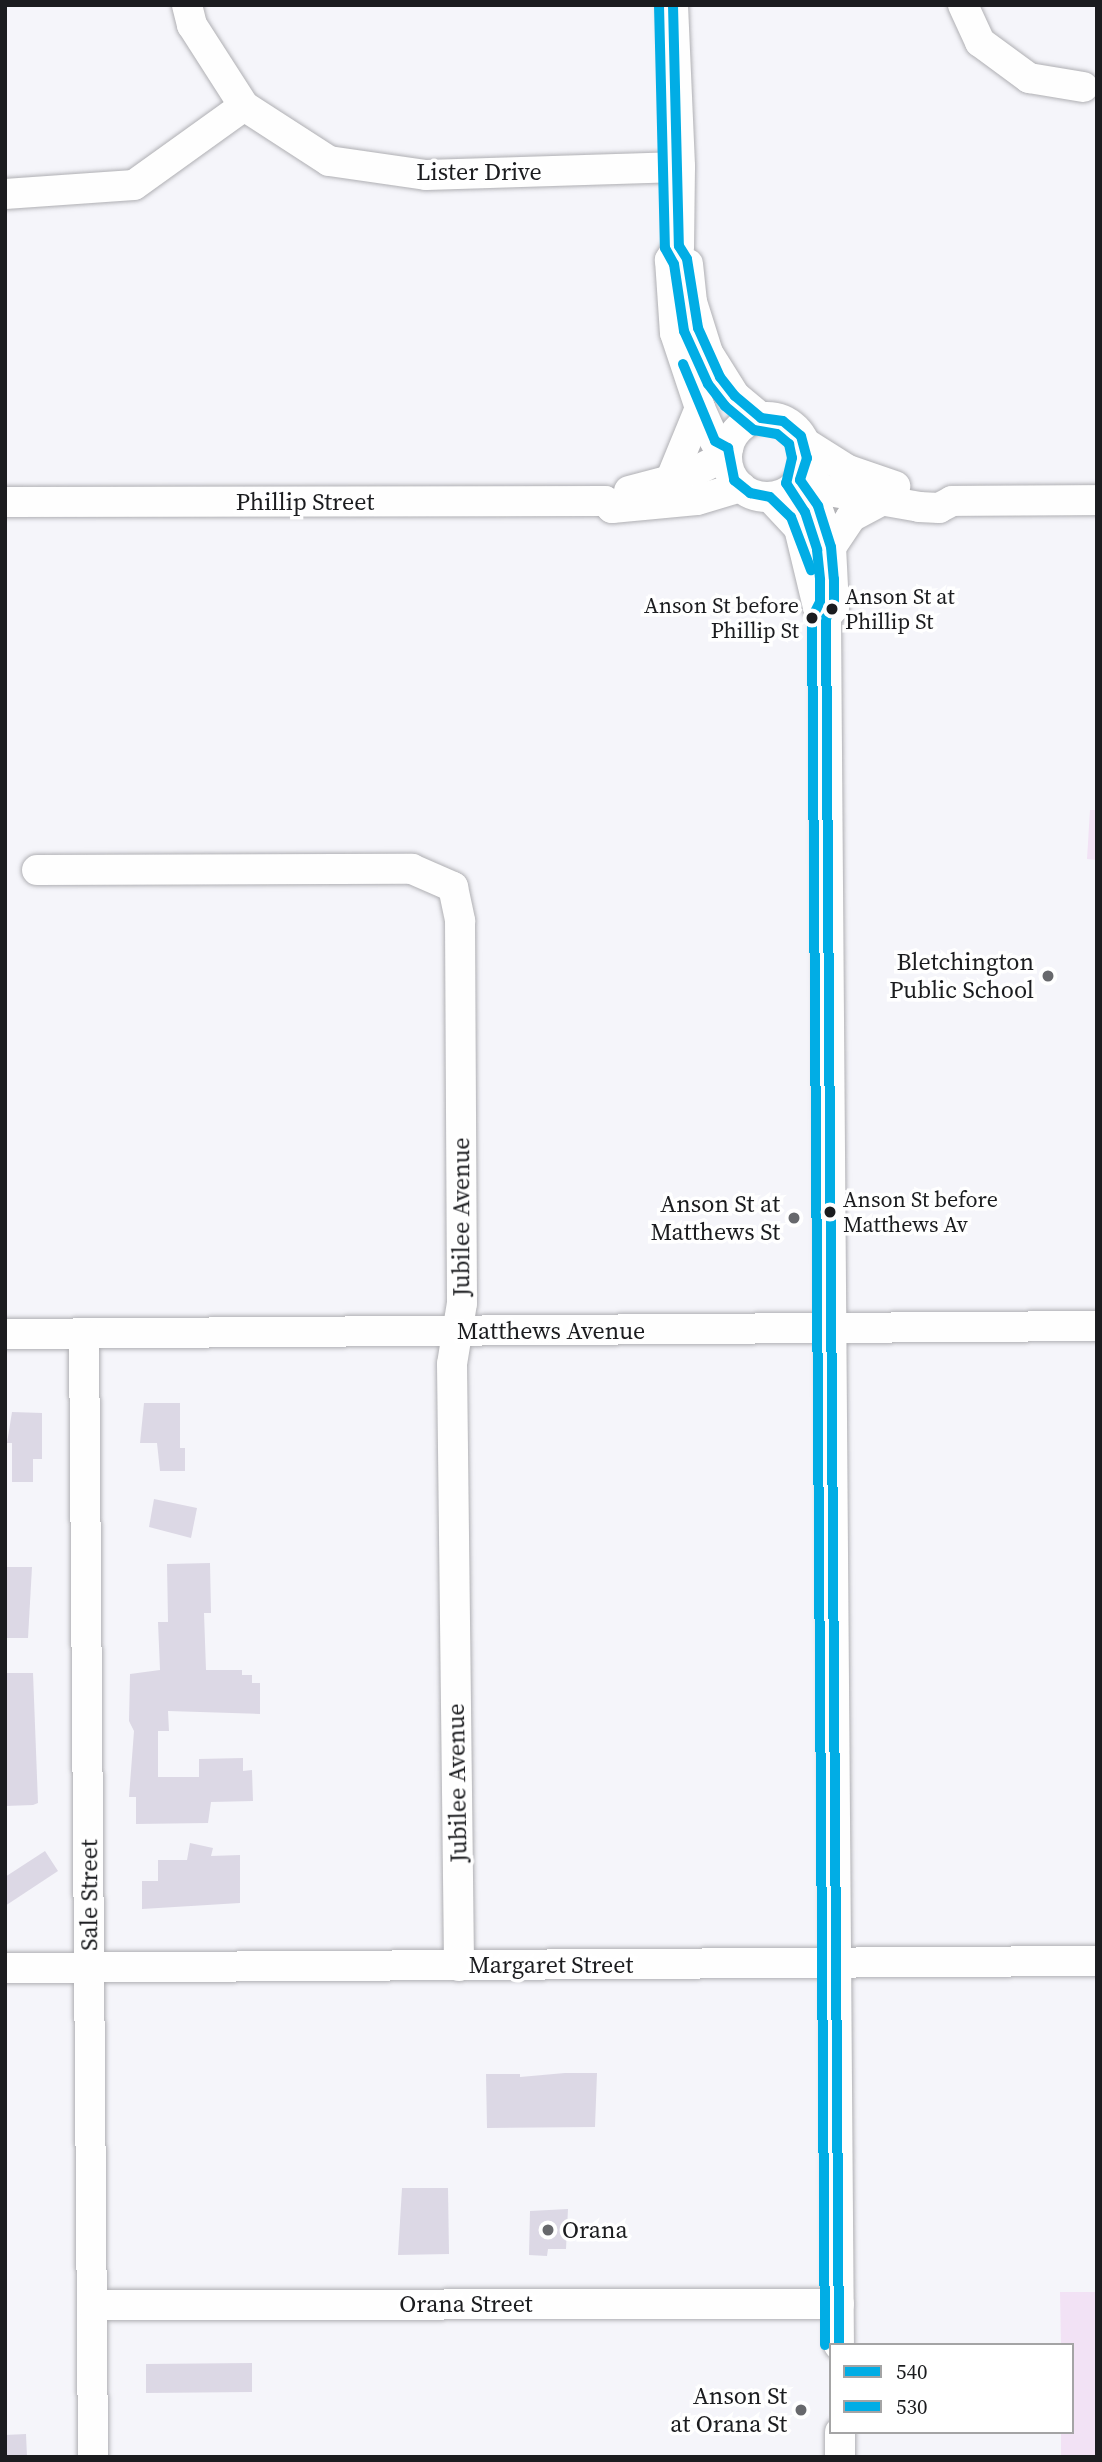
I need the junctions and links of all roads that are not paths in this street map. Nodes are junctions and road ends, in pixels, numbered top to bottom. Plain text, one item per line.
1 (187, 5) edge
2 (673, 5) edge
3 (963, 5) edge
4 (1083, 87) dead end
5 (244, 106) junction
6 (680, 167) junction
7 (5, 194) edge
8 (679, 246) junction
9 (700, 408) junction
10 (761, 418) junction
11 (804, 443) junction
12 (728, 452) junction
13 (802, 476) junction
14 (670, 481) junction
15 (741, 487) junction
16 (770, 497) junction
17 (1097, 500) edge
18 (605, 501) junction
19 (881, 501) junction
20 (952, 501) junction
21 (5, 502) edge
22 (831, 547) junction
23 (826, 618) junction
24 (37, 870) dead end
25 (1097, 1326) edge
26 (457, 1331) junction
27 (832, 1331) junction
28 (5, 1334) edge
29 (84, 1334) junction
30 (1097, 1961) edge
31 (836, 1963) junction
32 (458, 1966) junction
33 (5, 1968) edge
34 (89, 1968) junction
35 (839, 2304) junction
36 (92, 2305) junction
37 (839, 2343) edge
38 (840, 2434) edge
39 (93, 2457) edge
40 (840, 2457) edge

1 - 5 street, Lister Drive
2 - 6 street
3 - 4 street
5 - 6 street, Lister Drive
5 - 7 street
6 - 8 street
8 - 9 street
8 - 10 street
9 - 12 street
9 - 14 street
10 - 11 street
10 - 12 street
11 - 13 street
11 - 20 street
12 - 14 street, Phillip Street
12 - 15 street
13 - 16 street
13 - 19 street
13 - 22 street
14 - 18 street, Phillip Street
15 - 16 street
15 - 18 street, Phillip Street
16 - 23 street
17 - 20 street
18 - 21 street, Phillip Street
19 - 20 street
19 - 22 street
22 - 23 street
23 - 27 street
24 - 26 street, Jubilee Avenue
25 - 27 street, Matthews Avenue
26 - 27 street, Matthews Avenue
26 - 29 street, Matthews Avenue
26 - 32 street, Jubilee Avenue
27 - 31 street
28 - 29 street, Matthews Avenue
29 - 34 street, Sale Street
30 - 31 street, Margaret Street
31 - 32 street, Margaret Street
31 - 35 street
32 - 34 street, Margaret Street
33 - 34 street, Margaret Street
34 - 36 street, Sale Street
35 - 36 street, Orana Street
35 - 37 street
36 - 39 street, Sale Street
38 - 40 street

